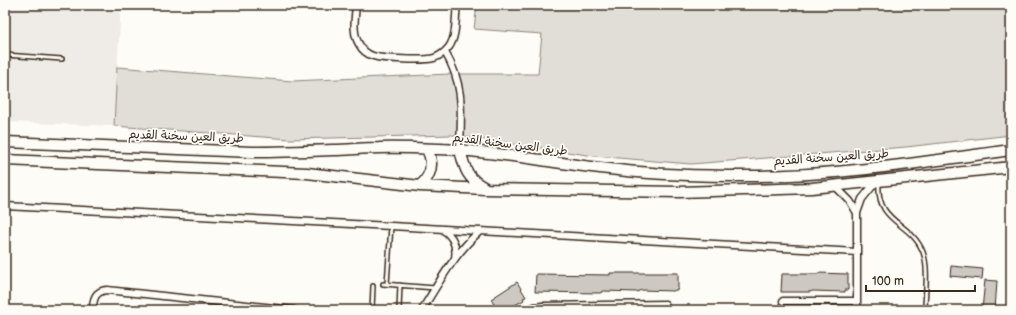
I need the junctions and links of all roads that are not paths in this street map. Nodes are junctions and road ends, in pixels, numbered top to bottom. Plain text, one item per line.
1 (356, 5) edge
2 (457, 5) edge
3 (445, 52) junction
4 (5, 56) edge
5 (62, 59) dead end
6 (5, 142) edge
7 (427, 149) junction
8 (460, 150) junction
9 (1011, 150) edge
10 (5, 160) edge
11 (1011, 167) edge
12 (877, 182) junction
13 (420, 186) junction
14 (835, 186) junction
15 (486, 189) junction
16 (5, 206) edge
17 (857, 213) junction
18 (391, 226) junction
19 (442, 229) junction
20 (480, 231) junction
21 (857, 252) junction
22 (455, 258) junction
23 (400, 285) junction
24 (373, 286) dead end
25 (436, 288) junction
26 (783, 301) dead end
27 (857, 301) junction
28 (665, 304) dead end
29 (597, 307) edge
30 (93, 310) edge
31 (294, 310) edge
32 (372, 310) edge
33 (399, 310) edge
34 (422, 310) edge
35 (528, 310) edge
36 (857, 310) edge
37 (925, 310) edge

1 - 3 street
2 - 3 street
3 - 8 street
4 - 5 lane
6 - 7 main road, طريق العين سخنة القديم
7 - 8 main road, طريق العين سخنة القديم
7 - 13 main road
8 - 9 main road, طريق العين سخنة القديم
8 - 15 main road
10 - 13 main road
11 - 12 main road
12 - 14 main road
12 - 17 street
12 - 37 lane
13 - 15 main road
14 - 15 main road
14 - 17 street
16 - 18 street
17 - 21 street
18 - 19 street
18 - 23 lane
19 - 20 street
19 - 22 street
20 - 21 street
20 - 22 street
21 - 27 street
22 - 25 street
23 - 25 lane
23 - 33 lane
24 - 32 lane
25 - 34 street
26 - 27 street
27 - 36 street
28 - 29 street
29 - 35 street
30 - 31 street

